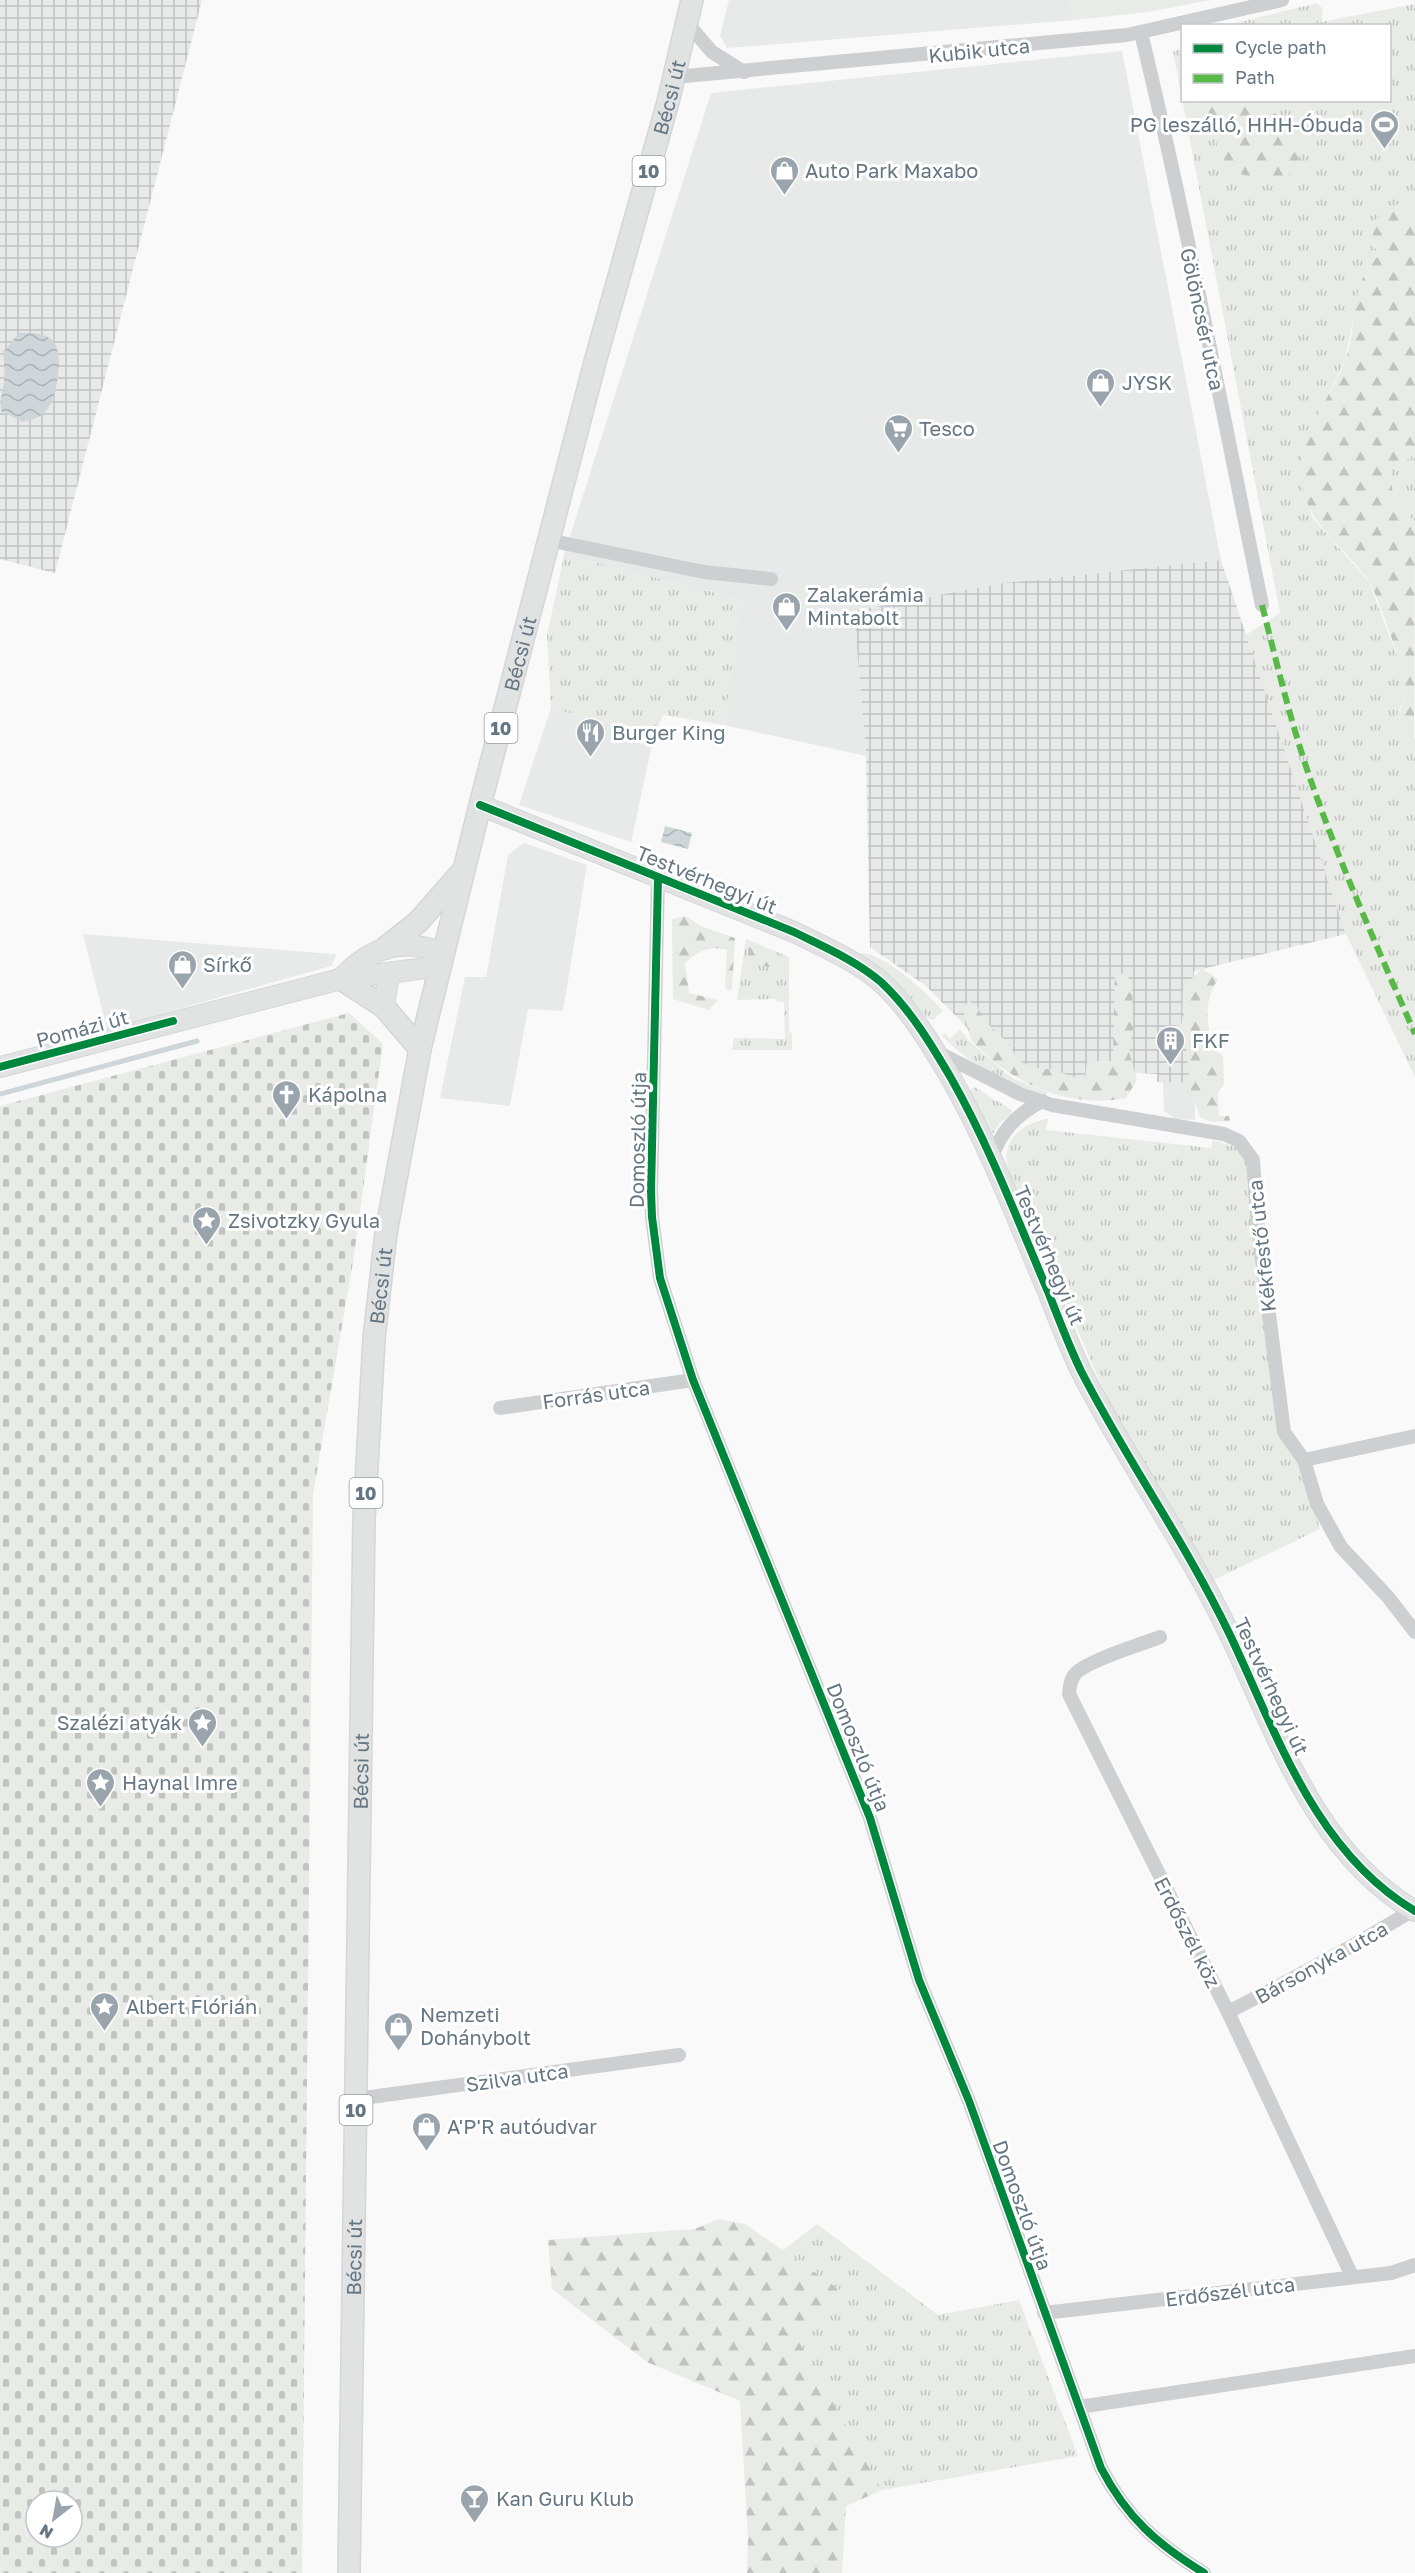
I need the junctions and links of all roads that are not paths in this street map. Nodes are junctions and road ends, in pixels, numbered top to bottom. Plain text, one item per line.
1 (692, 0) edge
2 (1282, 0) edge
3 (687, 23) junction
4 (1141, 33) junction
5 (744, 72) junction
6 (674, 77) junction
7 (548, 540) junction
8 (771, 579) dead end
9 (1262, 605) dead end
10 (480, 805) junction
11 (465, 869) junction
12 (658, 878) junction
13 (385, 948) junction
14 (442, 960) junction
15 (389, 973) junction
16 (341, 979) junction
17 (384, 1007) junction
18 (420, 1049) junction
19 (935, 1051) junction
20 (0, 1067) edge
21 (1042, 1101) junction
22 (992, 1157) junction
23 (693, 1380) junction
24 (500, 1408) dead end
25 (1415, 1436) edge
26 (1304, 1460) junction
27 (1415, 1632) edge
28 (1160, 1637) dead end
29 (1414, 1910) edge
30 (1228, 2012) junction
31 (679, 2055) dead end
32 (356, 2099) junction
33 (1415, 2265) edge
34 (1352, 2277) junction
35 (1044, 2313) junction
36 (1415, 2356) edge
37 (1078, 2407) junction
38 (349, 2573) edge
39 (1204, 2573) edge

1 - 3 main road, Bécsi út / 10
2 - 4 street, Kubik utca
3 - 5 street
3 - 6 main road, Bécsi út / 10
4 - 5 street, Kubik utca
4 - 9 street, Gölöncsér utca
5 - 6 street, Kubik utca
6 - 7 main road, Bécsi út / 10
7 - 8 street
7 - 10 main road, Bécsi út / 10
10 - 11 main road, Bécsi út / 10
10 - 12 street, Testvérhegyi út
11 - 13 main road
11 - 14 main road, Bécsi út / 10
12 - 19 street, Testvérhegyi út
12 - 23 street, Domoszló útja
13 - 14 street
13 - 16 street
14 - 15 street, Pomázi út
14 - 18 main road, Bécsi út / 10
15 - 16 street, Pomázi út
15 - 17 street
16 - 17 main road
16 - 20 street, Pomázi út
17 - 18 main road
18 - 32 main road, Bécsi út / 10
19 - 21 street, Kékfestő utca
19 - 22 street, Testvérhegyi út
21 - 22 street
21 - 26 street, Kékfestő utca
22 - 29 street, Testvérhegyi út
23 - 24 street, Forrás utca
23 - 35 street, Domoszló útja
25 - 26 street
26 - 27 street, Kékfestő utca
28 - 30 street, Erdőszél köz
29 - 30 street, Bársonyka utca
30 - 34 street, Erdőszél köz
31 - 32 street, Szilva utca
32 - 38 main road, Bécsi út / 10
33 - 34 street, Erdőszél utca
34 - 35 street, Erdőszél utca
35 - 37 street, Domoszló útja
36 - 37 street
37 - 39 street, Domoszló útja

